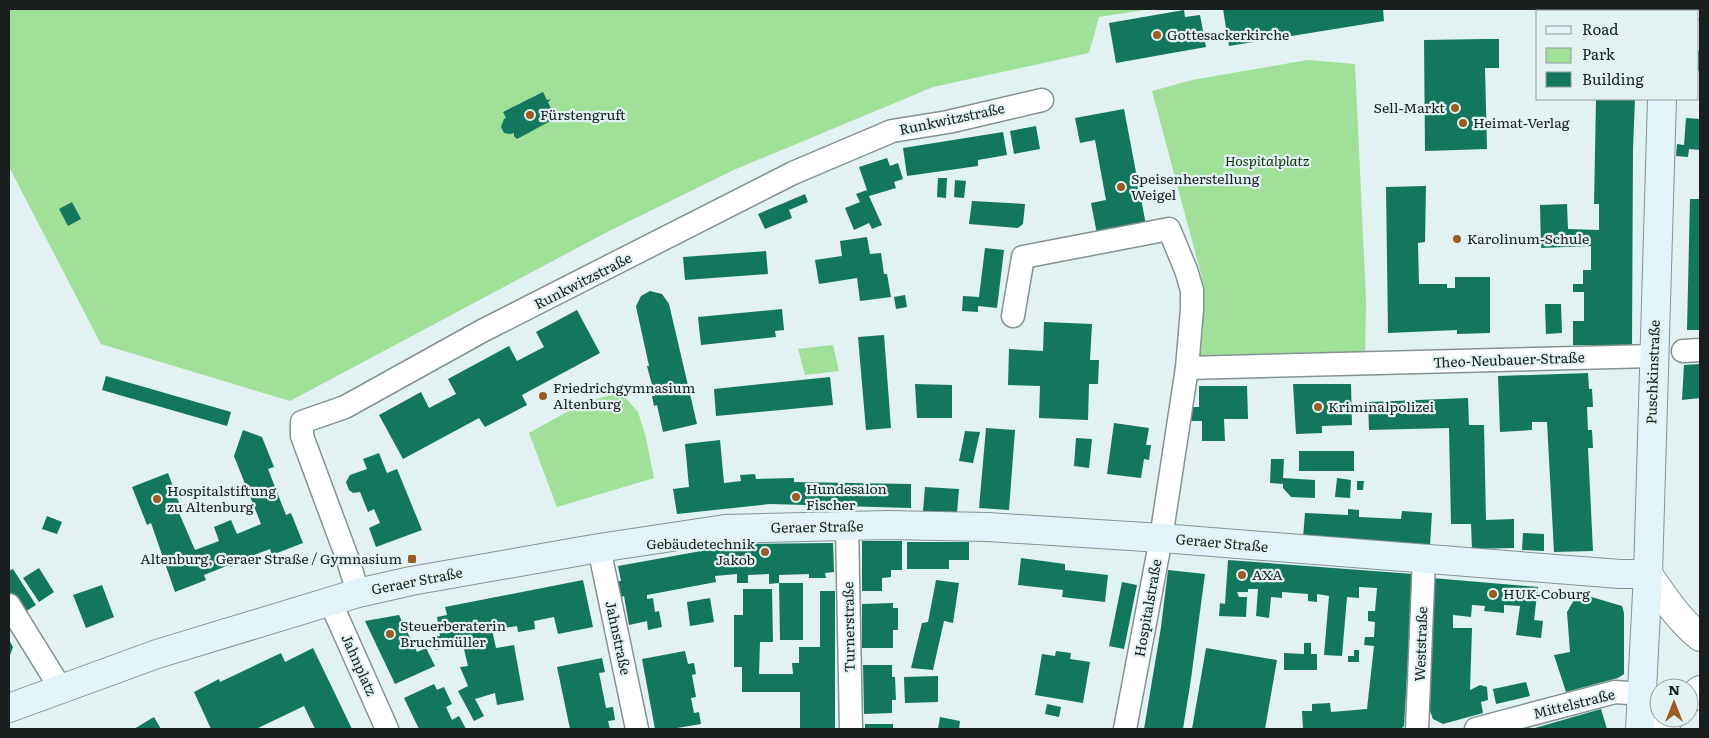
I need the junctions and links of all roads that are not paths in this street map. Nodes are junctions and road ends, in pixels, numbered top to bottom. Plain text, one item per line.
1 (1042, 100) dead end
2 (1662, 100) edge
3 (1013, 316) dead end
4 (1654, 356) junction
5 (1187, 368) junction
6 (847, 526) junction
7 (1161, 538) junction
8 (599, 548) junction
9 (1424, 559) junction
10 (1648, 574) junction
11 (358, 594) junction
12 (330, 601) junction
13 (9, 605) edge
14 (1700, 637) edge
15 (61, 689) junction
16 (1643, 694) junction
17 (9, 708) edge
18 (387, 729) edge
19 (637, 729) edge
20 (851, 729) edge
21 (1125, 729) edge
22 (1417, 729) edge
23 (1476, 729) edge
24 (1640, 729) edge

1 - 11 street, Runkwitzstraße
2 - 4 main road, Puschkinstraße
3 - 5 street
4 - 5 street, Theo-Neubauer-Straße
4 - 10 main road, Puschkinstraße
5 - 7 street, Hospitalstraße
6 - 7 main road, Geraer Straße
6 - 8 main road, Geraer Straße
6 - 20 street, Turnerstraße
7 - 9 main road, Geraer Straße
7 - 21 street, Hospitalstraße
8 - 11 main road, Geraer Straße
8 - 19 street, Jahnstraße
9 - 10 main road, Geraer Straße
9 - 22 street, Weststraße
10 - 14 street
10 - 16 main road, Puschkinstraße
11 - 12 main road, Geraer Straße
12 - 15 main road, Geraer Straße
12 - 18 street, Jahnplatz
13 - 15 street
15 - 17 main road, Geraer Straße
16 - 23 street, Mittelstraße
16 - 24 main road, Puschkinstraße

